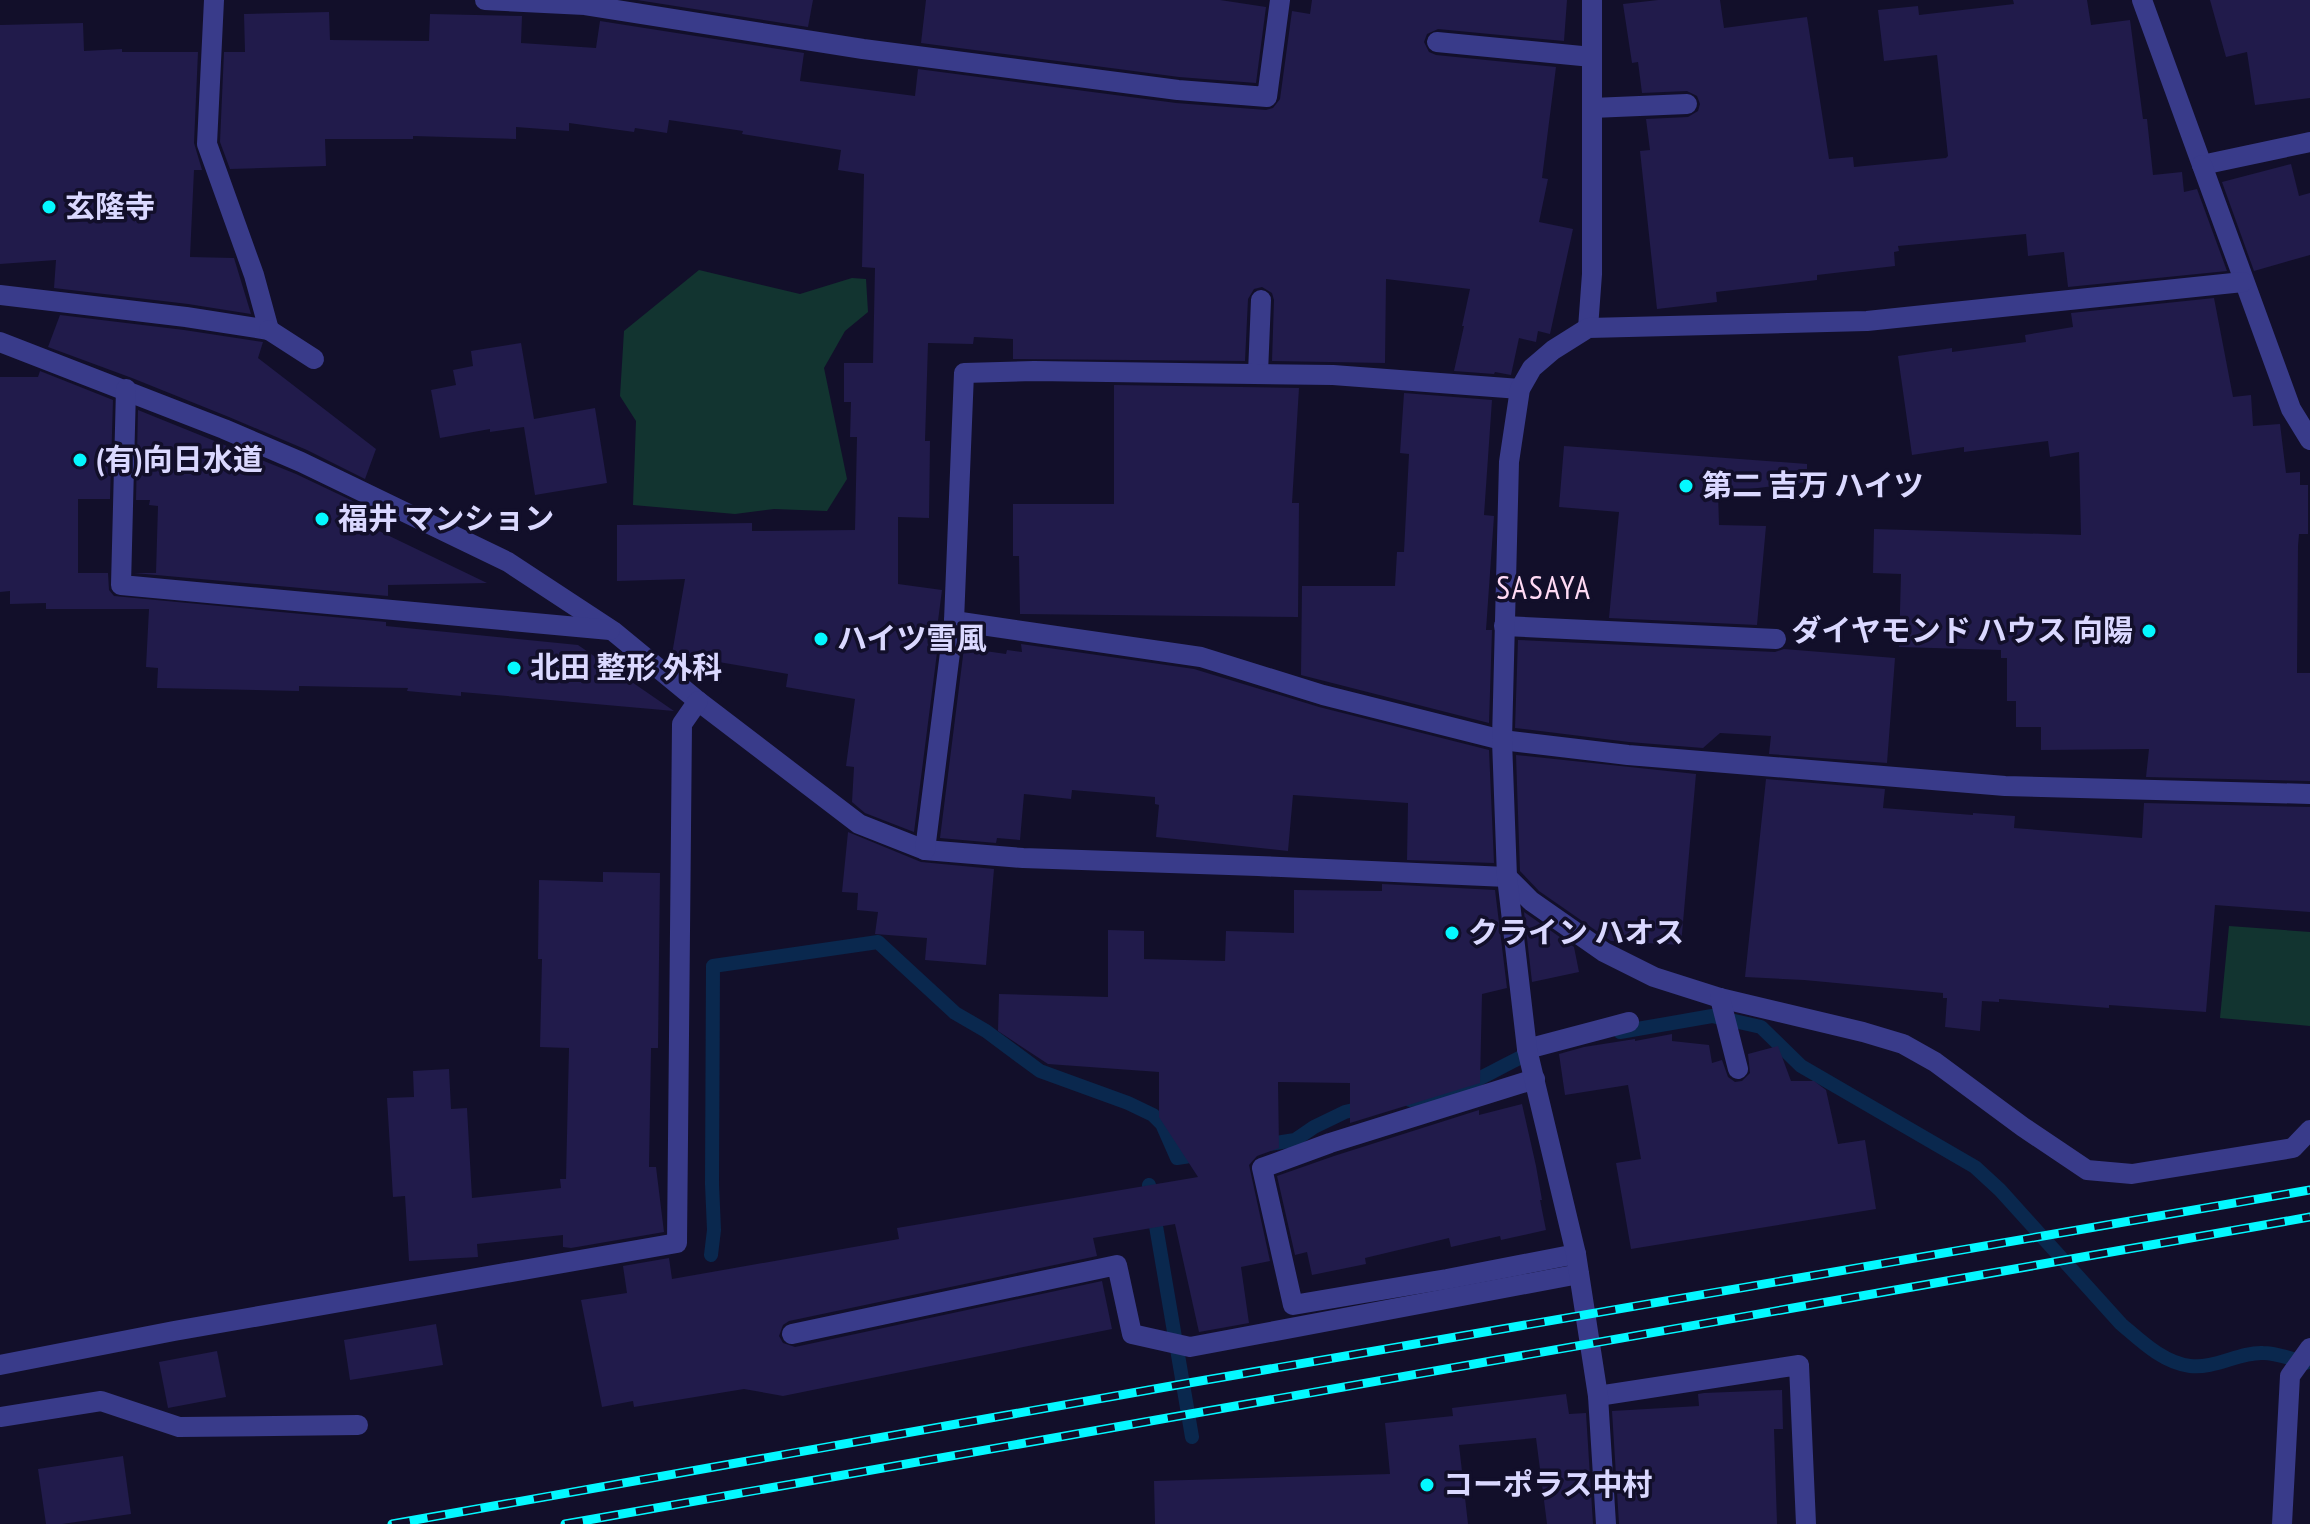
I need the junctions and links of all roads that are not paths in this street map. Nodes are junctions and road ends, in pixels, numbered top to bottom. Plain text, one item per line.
1 (214, 0) edge
2 (485, 0) edge
3 (1280, 0) edge
4 (1592, 0) edge
5 (2142, 0) edge
6 (585, 2) edge
7 (1437, 42) dead end
8 (1592, 57) junction
9 (1687, 104) dead end
10 (1592, 108) junction
11 (2310, 142) edge
12 (2202, 165) junction
13 (2243, 282) junction
14 (0, 295) edge
15 (1261, 300) dead end
16 (1588, 328) junction
17 (269, 330) junction
18 (0, 342) edge
19 (314, 359) dead end
20 (1258, 373) junction
21 (126, 389) junction
22 (1520, 389) junction
23 (2310, 440) edge
24 (954, 621) junction
25 (1504, 626) junction
26 (613, 631) junction
27 (1776, 639) dead end
28 (698, 701) junction
29 (1502, 740) junction
30 (2310, 794) edge
31 (925, 850) junction
32 (1507, 877) junction
33 (1720, 998) junction
34 (1629, 1022) dead end
35 (1527, 1049) junction
36 (1738, 1069) dead end
37 (1535, 1079) junction
38 (2310, 1130) edge
39 (1578, 1264) junction
40 (792, 1334) dead end
41 (2310, 1348) edge
42 (0, 1365) edge
43 (1598, 1396) junction
44 (0, 1417) edge
45 (358, 1425) dead end
46 (1606, 1524) edge
47 (1806, 1524) edge
48 (2282, 1524) edge

1 - 17 street
2 - 6 street
3 - 6 street
4 - 8 street
5 - 12 street
7 - 8 street
8 - 10 street
9 - 10 street
10 - 16 street
11 - 12 street
12 - 13 street
13 - 16 street
13 - 23 street
14 - 17 street
15 - 20 street
16 - 22 street
17 - 19 street
18 - 21 street
20 - 22 street
20 - 24 street
21 - 26 street
21 - 26 street
22 - 25 street
24 - 29 street
24 - 31 street
25 - 27 street
25 - 29 street
26 - 28 street
28 - 31 street
28 - 42 street
29 - 30 street
29 - 32 street
31 - 32 street
32 - 33 street
32 - 35 street
33 - 36 street
33 - 38 street
34 - 35 street
35 - 37 street
37 - 39 street
37 - 39 street
39 - 40 street
39 - 43 street
41 - 48 street
43 - 46 street
43 - 47 street
44 - 45 street

